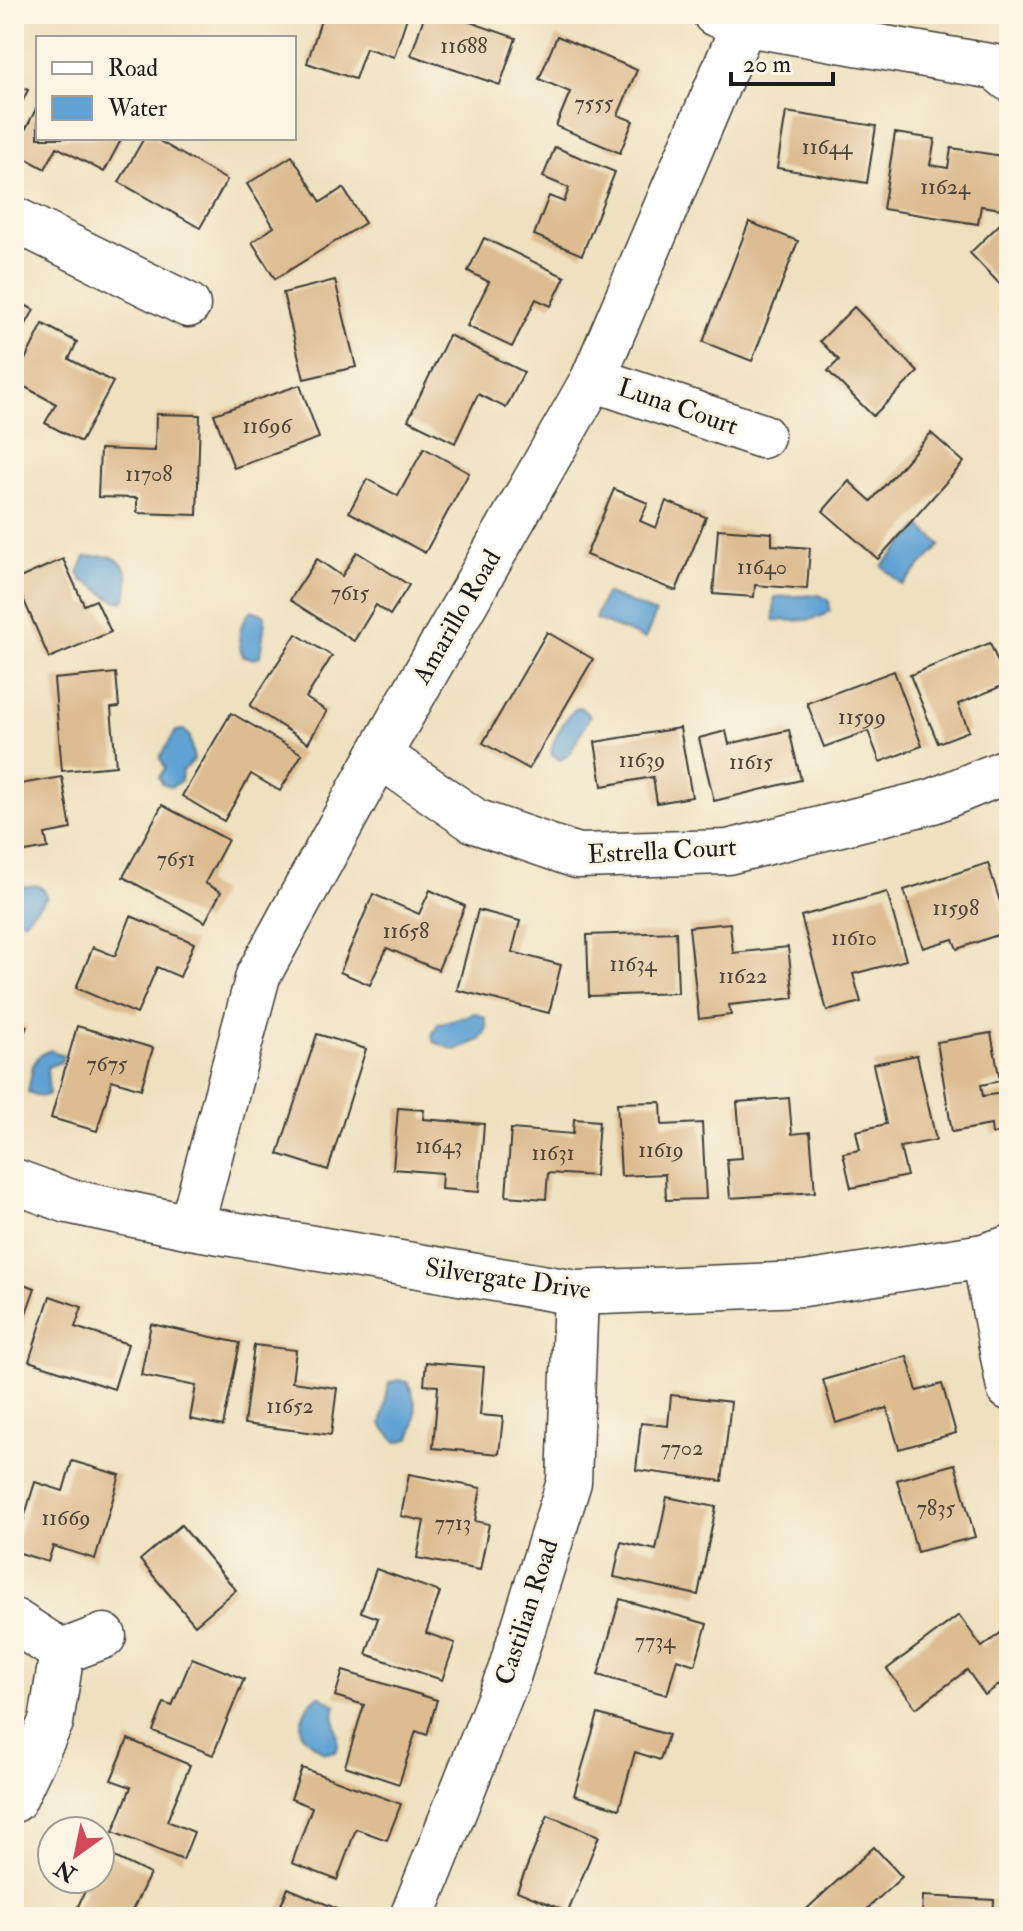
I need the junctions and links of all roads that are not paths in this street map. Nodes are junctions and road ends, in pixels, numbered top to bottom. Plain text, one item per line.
1 (736, 17) edge
2 (1009, 79) edge
3 (14, 219) edge
4 (188, 305) dead end
5 (593, 379) junction
6 (762, 436) dead end
7 (379, 755) junction
8 (1009, 770) edge
9 (14, 1181) edge
10 (191, 1227) junction
11 (996, 1252) edge
12 (576, 1293) junction
13 (1009, 1388) edge
14 (14, 1621) edge
15 (104, 1636) dead end
16 (62, 1652) junction
17 (14, 1800) edge
18 (412, 1917) edge

1 - 2 street
1 - 5 street, Amarillo Road
3 - 4 street
5 - 6 street, Luna Court
5 - 7 street, Amarillo Road
7 - 8 street, Estrella Court
7 - 10 street, Amarillo Road
9 - 10 street, Silvergate Drive
10 - 12 street, Silvergate Drive
11 - 12 street, Silvergate Drive
11 - 13 street
12 - 18 street, Castilian Road
14 - 16 street
15 - 16 street
16 - 17 street

